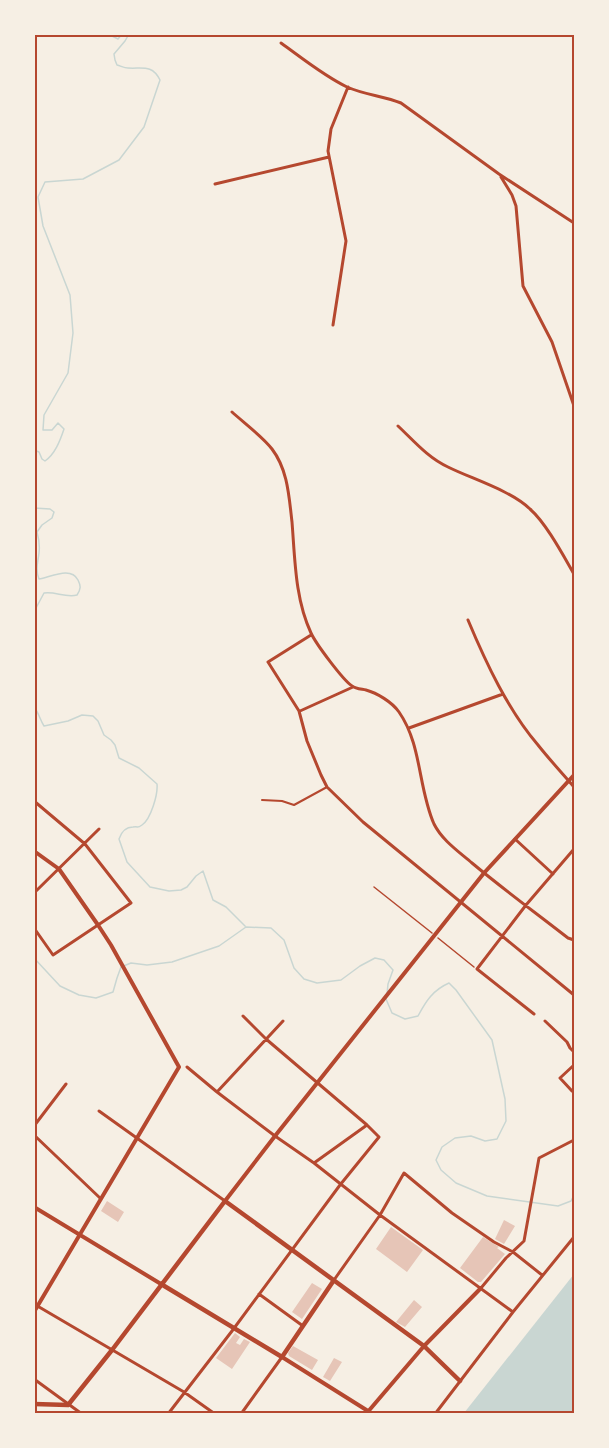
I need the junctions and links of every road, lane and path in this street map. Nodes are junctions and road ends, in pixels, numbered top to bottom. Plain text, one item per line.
1 (281, 43) dead end
2 (348, 87) junction
3 (329, 157) junction
4 (499, 174) junction
5 (215, 184) dead end
6 (574, 223) edge
7 (333, 325) dead end
8 (574, 406) edge
9 (232, 412) dead end
10 (398, 426) dead end
11 (574, 574) edge
12 (468, 620) dead end
13 (311, 635) junction
14 (353, 687) junction
15 (503, 694) junction
16 (299, 711) junction
17 (409, 728) junction
18 (574, 775) edge
19 (569, 781) junction
20 (327, 787) junction
21 (574, 787) edge
22 (262, 800) dead end
23 (34, 801) edge
24 (99, 829) dead end
25 (515, 839) junction
26 (85, 843) junction
27 (574, 849) edge
28 (34, 851) edge
29 (59, 869) junction
30 (484, 873) junction
31 (553, 874) junction
32 (374, 887) dead end
33 (37, 888) edge
34 (34, 893) edge
35 (461, 902) junction
36 (526, 905) junction
37 (98, 925) junction
38 (34, 928) edge
39 (430, 932) dead end
40 (503, 936) junction
41 (440, 939) dead end
42 (574, 940) edge
43 (477, 969) junction
44 (574, 995) edge
45 (534, 1014) dead end
46 (243, 1016) dead end
47 (283, 1021) dead end
48 (546, 1021) dead end
49 (266, 1039) junction
50 (574, 1052) edge
51 (574, 1065) edge
52 (187, 1067) dead end
53 (66, 1083) dead end
54 (317, 1084) junction
55 (572, 1091) dead end
56 (217, 1092) junction
57 (99, 1111) dead end
58 (368, 1125) junction
59 (34, 1126) edge
60 (34, 1136) edge
61 (275, 1136) junction
62 (137, 1139) junction
63 (574, 1140) edge
64 (314, 1163) junction
65 (340, 1185) junction
66 (100, 1198) junction
67 (225, 1201) junction
68 (34, 1207) edge
69 (380, 1215) junction
70 (81, 1235) junction
71 (574, 1237) edge
72 (292, 1250) junction
73 (513, 1252) junction
74 (542, 1275) junction
75 (334, 1280) junction
76 (161, 1284) junction
77 (481, 1288) junction
78 (259, 1293) junction
79 (36, 1305) edge
80 (34, 1312) edge
81 (513, 1312) junction
82 (303, 1326) junction
83 (234, 1328) junction
84 (424, 1346) junction
85 (112, 1350) junction
86 (282, 1357) junction
87 (34, 1379) edge
88 (460, 1381) junction
89 (184, 1392) junction
90 (34, 1404) edge
91 (68, 1404) junction
92 (82, 1413) edge
93 (168, 1413) edge
94 (215, 1413) edge
95 (241, 1413) edge
96 (368, 1413) edge
97 (435, 1413) edge

1 - 2 street
2 - 3 street
2 - 4 street
3 - 5 street
3 - 7 street
4 - 6 street
4 - 8 street
9 - 13 street
10 - 11 street
12 - 15 street
13 - 14 street
13 - 16 street
14 - 16 street
14 - 17 street
15 - 17 street
15 - 19 street
16 - 20 street
17 - 30 street
18 - 19 street
19 - 21 street
19 - 25 street
20 - 22 street
20 - 35 street
23 - 26 street
24 - 26 street
25 - 30 street
25 - 31 street
26 - 29 street
26 - 37 street
27 - 31 street
28 - 29 street
29 - 33 street
29 - 37 street
30 - 35 street
30 - 36 street
31 - 36 street
32 - 39 path
33 - 34 street
35 - 40 street
35 - 54 street
36 - 40 street
36 - 42 street
37 - 38 street
37 - 62 street
40 - 43 street
40 - 44 street
41 - 43 path
43 - 45 street
46 - 49 street
47 - 49 street
48 - 50 street
49 - 54 street
49 - 56 street
51 - 55 street
52 - 56 street
53 - 59 street
54 - 58 street
54 - 61 street
56 - 61 street
57 - 62 street
58 - 64 street
58 - 65 street
60 - 66 street
61 - 64 street
61 - 67 street
62 - 66 street
62 - 67 street
63 - 73 street
64 - 65 street
65 - 69 street
65 - 72 street
66 - 70 street
67 - 72 main road
67 - 76 main road
68 - 70 street
69 - 73 street
69 - 75 street
69 - 77 street
70 - 76 street
70 - 79 street
71 - 74 street
72 - 75 main road
72 - 78 street
73 - 74 street
73 - 77 street
74 - 81 street
75 - 82 main road
75 - 84 main road
76 - 83 main road
76 - 85 main road
77 - 81 street
77 - 84 street
78 - 82 street
78 - 83 street
79 - 80 street
79 - 85 street
81 - 88 street
82 - 86 main road
83 - 86 main road
83 - 89 street
84 - 88 main road
84 - 96 street
85 - 89 street
85 - 91 main road
86 - 95 street
86 - 96 street
87 - 91 street
88 - 97 street
89 - 93 street
89 - 94 street
90 - 91 main road
91 - 92 street

